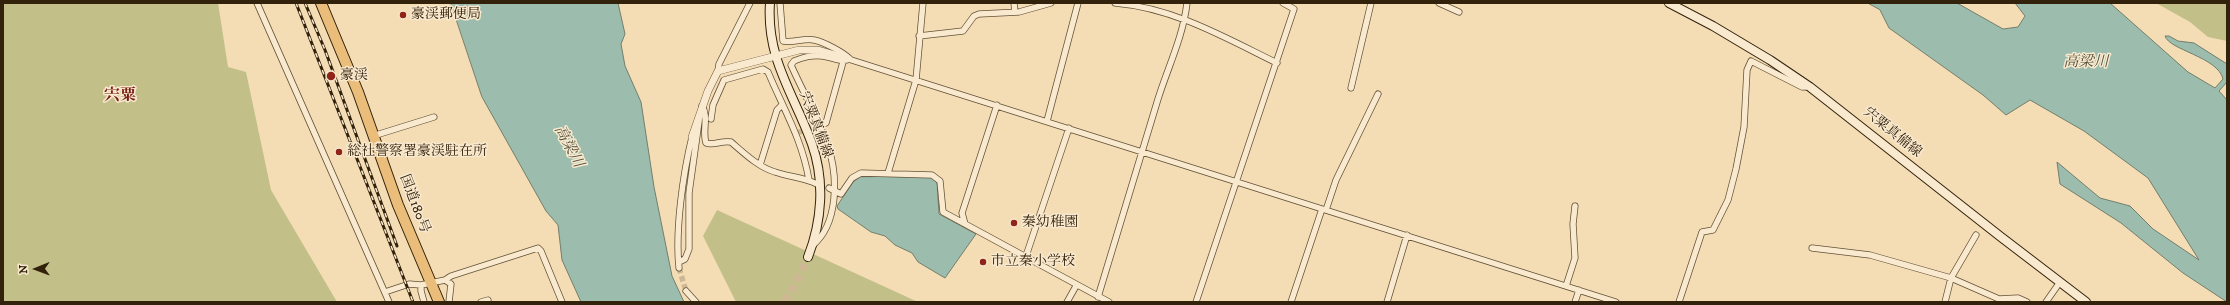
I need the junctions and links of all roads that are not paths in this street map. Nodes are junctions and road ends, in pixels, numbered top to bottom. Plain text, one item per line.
1 (257, 3) edge
2 (322, 3) edge
3 (750, 3) edge
4 (770, 3) edge
5 (780, 3) edge
6 (923, 3) edge
7 (1014, 3) edge
8 (1051, 3) edge
9 (1078, 3) edge
10 (1116, 3) edge
11 (1187, 3) edge
12 (1283, 3) edge
13 (1371, 3) edge
14 (1439, 3) edge
15 (1669, 3) edge
16 (1015, 12) junction
17 (1459, 12) dead end
18 (1185, 19) junction
19 (920, 36) junction
20 (775, 56) junction
21 (842, 59) junction
22 (850, 59) junction
23 (1277, 63) junction
24 (718, 71) junction
25 (916, 80) junction
26 (1810, 86) junction
27 (1351, 88) dead end
28 (1378, 94) dead end
29 (782, 105) junction
30 (702, 106) junction
31 (997, 106) junction
32 (434, 117) dead end
33 (698, 117) junction
34 (710, 119) dead end
35 (1047, 122) junction
36 (818, 125) junction
37 (1069, 128) junction
38 (373, 136) junction
39 (692, 137) joint
40 (1142, 152) junction
41 (760, 165) junction
42 (888, 173) junction
43 (809, 180) junction
44 (1236, 181) junction
45 (817, 184) dead end
46 (831, 188) junction
47 (1574, 206) dead end
48 (1324, 209) junction
49 (965, 224) junction
50 (1406, 235) junction
51 (1976, 235) dead end
52 (812, 246) junction
53 (1812, 248) dead end
54 (1026, 256) junction
55 (808, 257) tunnel mouth
56 (681, 261) tunnel mouth
57 (679, 268) tunnel mouth
58 (1952, 278) junction
59 (445, 280) junction
60 (2060, 282) junction
61 (426, 284) junction
62 (1076, 286) junction
63 (1566, 286) junction
64 (1579, 290) junction
65 (686, 291) tunnel mouth
66 (385, 292) junction
67 (1098, 297) junction
68 (488, 300) dead end
69 (389, 302) edge
70 (424, 302) edge
71 (438, 302) edge
72 (449, 302) edge
73 (481, 302) edge
74 (562, 302) edge
75 (696, 302) edge
76 (1067, 302) edge
77 (1109, 302) edge
78 (1196, 302) edge
79 (1291, 302) edge
80 (1387, 302) edge
81 (1575, 302) edge
82 (1616, 302) edge
83 (1679, 302) edge
84 (1945, 302) edge
85 (2027, 302) edge
86 (2046, 302) edge
87 (2086, 302) edge

1 - 66 street
2 - 38 highway, 国道180号
3 - 24 street
4 - 20 main road, 宍粟真備線
5 - 22 street
6 - 19 street
7 - 16 street
8 - 16 street
9 - 35 street
10 - 18 street
11 - 18 street
12 - 23 street
13 - 27 street
14 - 17 street
15 - 26 main road, 宍粟真備線
16 - 19 street
18 - 23 street
18 - 40 street
19 - 25 street
20 - 21 street
20 - 24 street
20 - 52 main road, 宍粟真備線
21 - 22 street
21 - 36 street
21 - 36 street
22 - 25 street
23 - 44 street
24 - 30 street
25 - 31 street
25 - 42 street
26 - 60 main road, 宍粟真備線
26 - 83 street
28 - 48 street
29 - 34 street
29 - 41 street
29 - 43 street
30 - 33 street
30 - 41 street
31 - 35 street
31 - 49 street
32 - 38 street
33 - 39 street
33 - 56 street
35 - 37 street
36 - 46 street
37 - 40 street
37 - 54 street
38 - 61 highway, 国道180号
39 - 57 street
40 - 44 street
40 - 67 street
41 - 43 street
42 - 46 street
42 - 49 street
43 - 45 street
44 - 48 street
44 - 78 street
46 - 52 street
47 - 63 street
48 - 50 street
48 - 79 street
49 - 54 street
50 - 63 street
50 - 80 street
51 - 58 street
52 - 55 main road, 宍粟真備線
53 - 58 street
54 - 62 street
58 - 84 street
58 - 85 street
59 - 61 street
59 - 72 street
59 - 74 street
60 - 86 street
60 - 87 main road, 宍粟真備線
61 - 66 street
61 - 70 street
61 - 71 highway, 国道180号
62 - 67 street
62 - 76 street
63 - 64 street
64 - 81 street
64 - 82 street
65 - 75 street
66 - 69 street
67 - 77 street
68 - 73 street

